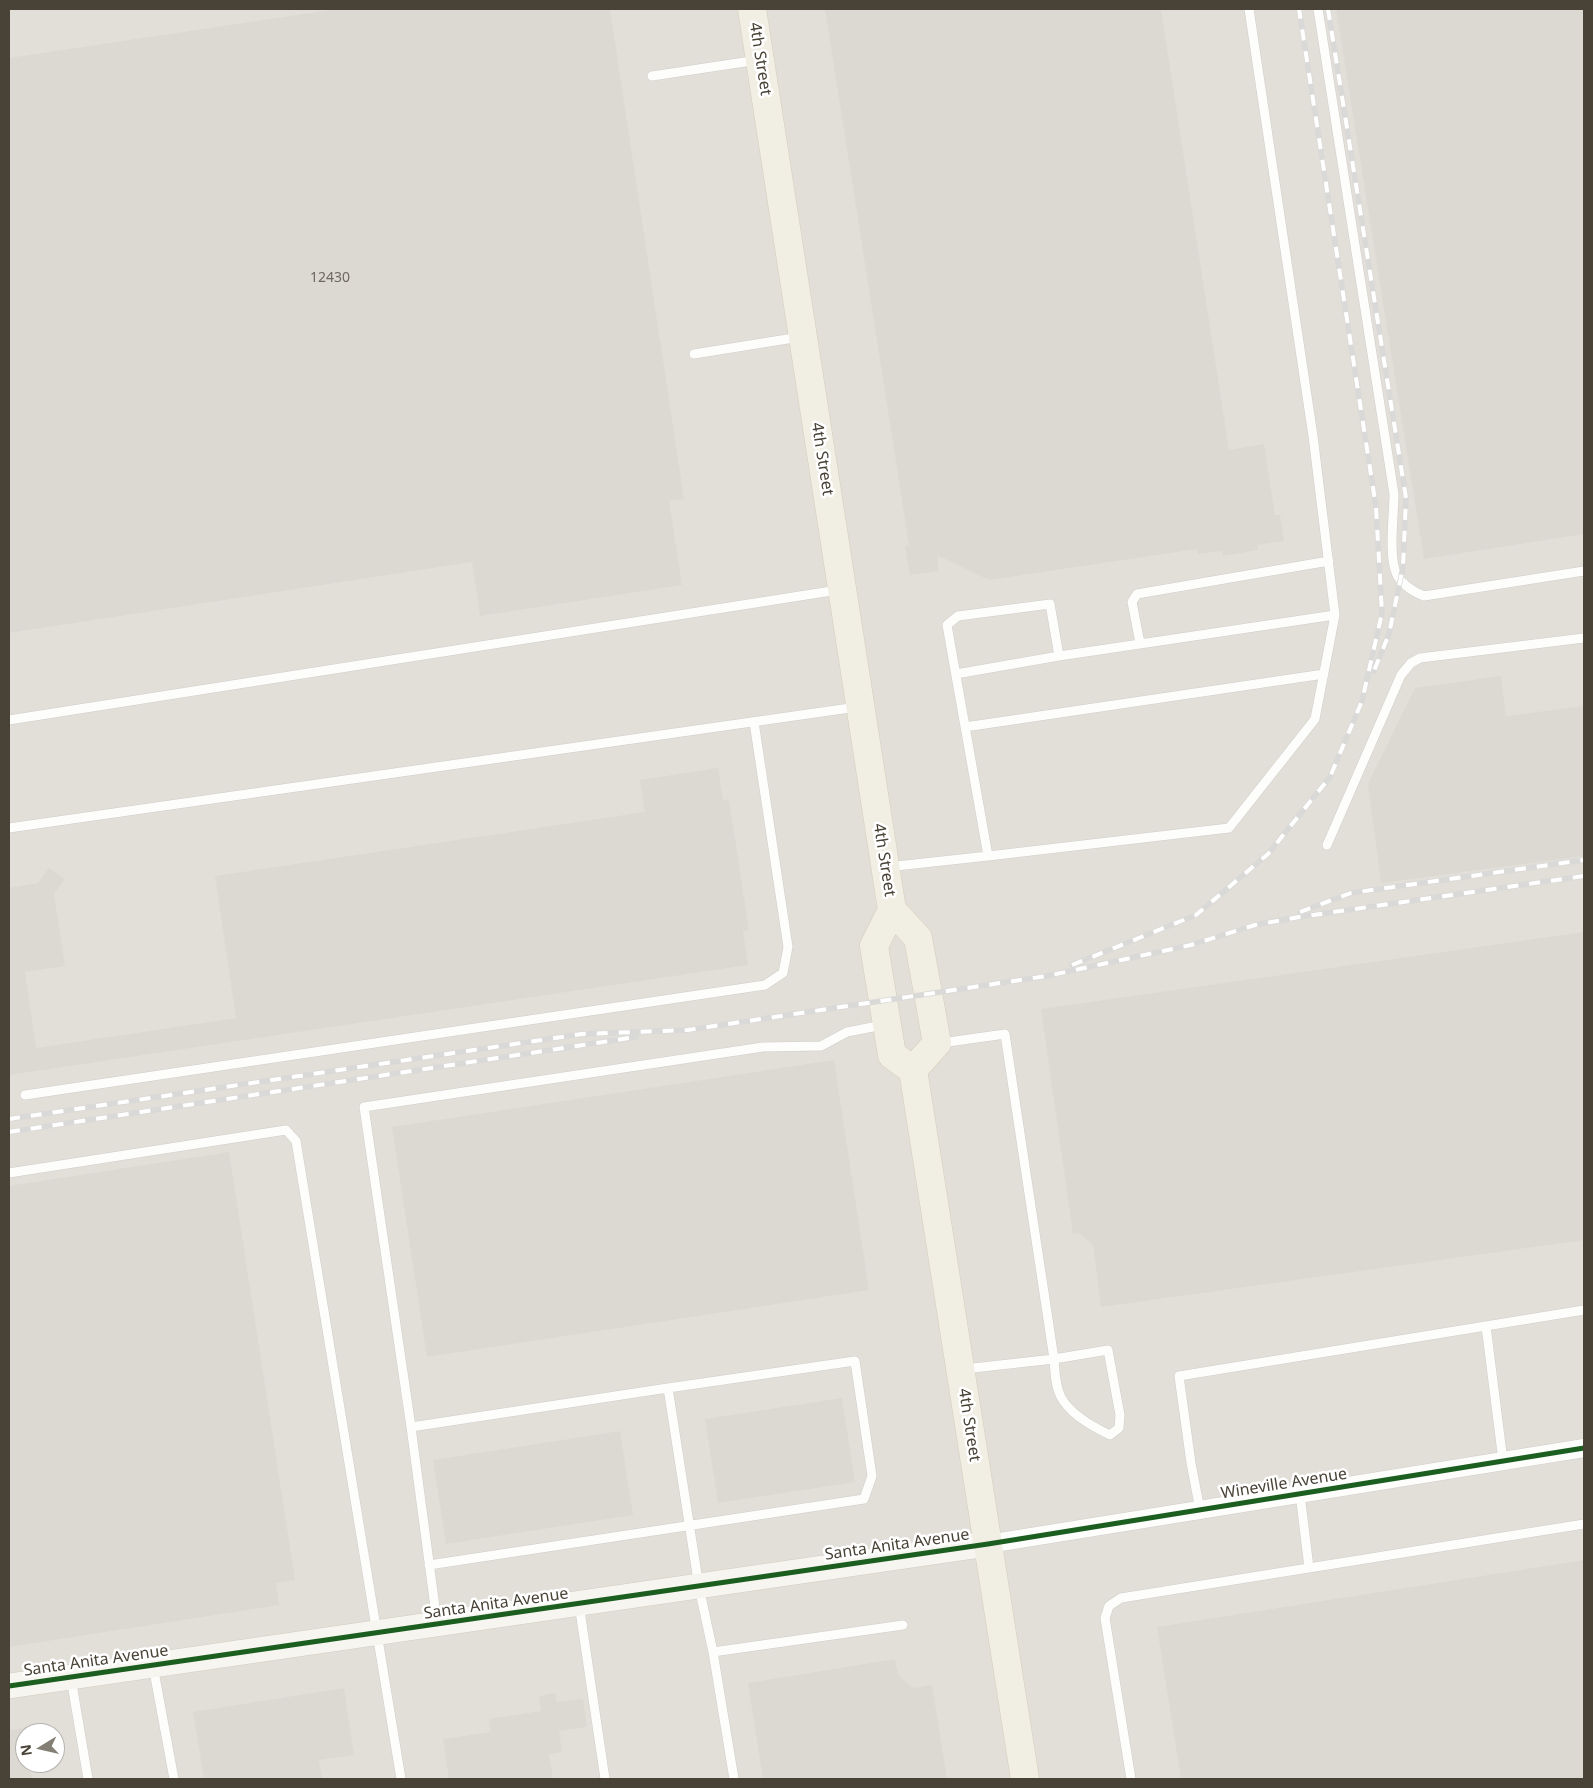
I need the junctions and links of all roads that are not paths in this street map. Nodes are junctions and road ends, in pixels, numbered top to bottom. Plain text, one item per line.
1 (752, 9) edge
2 (1249, 9) edge
3 (1318, 9) edge
4 (760, 60) junction
5 (652, 76) dead end
6 (803, 337) junction
7 (694, 354) dead end
8 (1329, 561) junction
9 (1584, 571) edge
10 (842, 590) junction
11 (1335, 615) junction
12 (1584, 638) edge
13 (1140, 643) junction
14 (1058, 656) junction
15 (956, 674) junction
16 (1324, 674) junction
17 (860, 707) junction
18 (9, 720) edge
19 (754, 722) junction
20 (965, 727) junction
21 (9, 828) edge
22 (1327, 845) dead end
23 (988, 856) junction
24 (885, 867) junction
25 (892, 910) junction
26 (886, 1025) junction
27 (937, 1043) junction
28 (913, 1070) junction
29 (25, 1094) dead end
30 (9, 1173) edge
31 (1584, 1310) edge
32 (1486, 1326) junction
33 (1054, 1359) junction
34 (961, 1370) junction
35 (668, 1388) junction
36 (411, 1427) junction
37 (1584, 1448) edge
38 (1503, 1461) junction
39 (1300, 1494) junction
40 (1200, 1510) junction
41 (1584, 1524) edge
42 (690, 1526) junction
43 (988, 1544) junction
44 (429, 1566) junction
45 (1309, 1568) junction
46 (699, 1587) junction
47 (579, 1604) junction
48 (438, 1625) junction
49 (902, 1626) dead end
50 (378, 1634) junction
51 (713, 1652) junction
52 (153, 1665) junction
53 (71, 1677) junction
54 (9, 1686) edge
55 (88, 1779) edge
56 (174, 1779) edge
57 (401, 1779) edge
58 (605, 1779) edge
59 (734, 1779) edge
60 (1025, 1779) edge
61 (1131, 1779) edge

1 - 4 main road, 4th Street
2 - 8 lane
3 - 9 lane
4 - 5 lane
4 - 6 main road, 4th Street
6 - 7 lane
6 - 10 main road, 4th Street
8 - 11 lane
8 - 13 lane
10 - 17 main road, 4th Street
10 - 18 lane
11 - 13 lane
11 - 16 lane
12 - 22 lane
13 - 14 lane
14 - 15 lane
14 - 15 lane
15 - 20 lane
16 - 20 lane
16 - 23 lane
17 - 19 lane
17 - 24 main road, 4th Street
19 - 21 lane
19 - 29 lane
20 - 23 lane
23 - 24 lane
24 - 25 main road, 4th Street
25 - 26 main road, 4th Street
25 - 27 main road, 4th Street
26 - 28 main road, 4th Street
26 - 36 lane
27 - 28 main road
27 - 33 lane
28 - 34 main road, 4th Street
30 - 50 lane
31 - 32 lane
32 - 38 lane
32 - 40 lane
33 - 33 lane
33 - 34 lane
34 - 43 main road, 4th Street
35 - 36 lane
35 - 42 lane
35 - 42 lane
36 - 44 lane
37 - 38 street, Wineville Avenue
38 - 39 street, Wineville Avenue
39 - 40 street, Wineville Avenue
39 - 45 lane
40 - 43 street, Wineville Avenue
41 - 45 lane
42 - 44 lane
42 - 46 lane
43 - 46 street, Santa Anita Avenue
43 - 60 main road, 4th Street
44 - 48 lane
45 - 61 lane
46 - 47 street, Santa Anita Avenue
46 - 51 lane
47 - 48 street, Santa Anita Avenue
47 - 58 lane
48 - 50 street, Santa Anita Avenue
49 - 51 lane
50 - 52 street, Santa Anita Avenue
50 - 57 lane
51 - 59 lane
52 - 53 street, Santa Anita Avenue
52 - 56 lane
53 - 54 street, Santa Anita Avenue
53 - 55 lane

